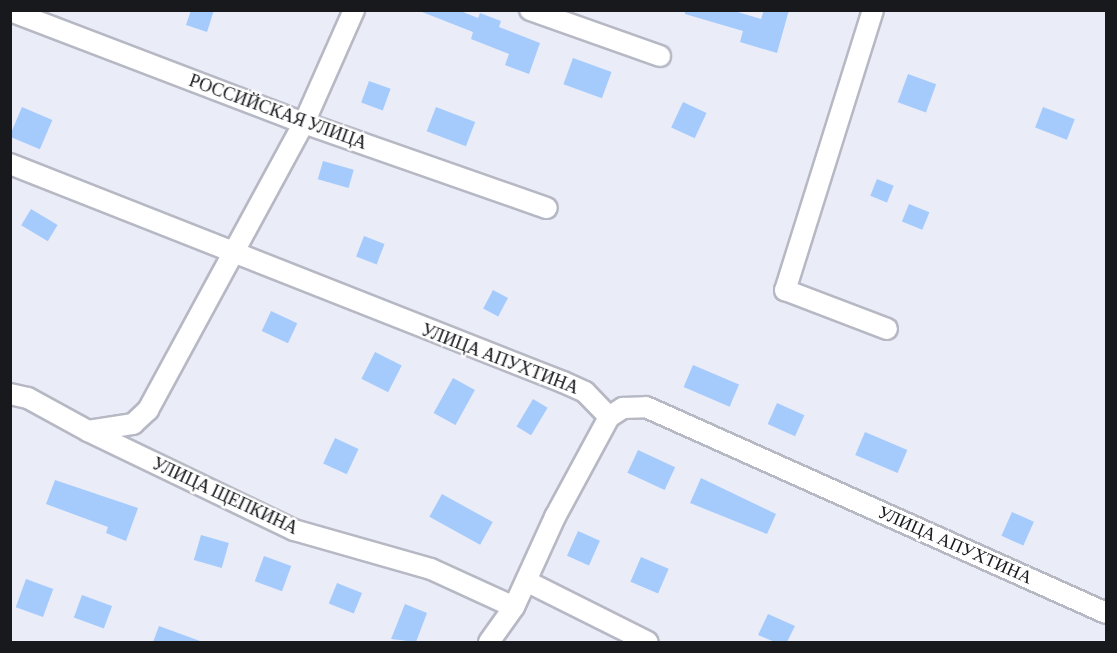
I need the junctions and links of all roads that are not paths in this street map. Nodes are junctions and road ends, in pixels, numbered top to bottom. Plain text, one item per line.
1 (354, 10) edge
2 (530, 10) edge
3 (873, 10) edge
4 (10, 11) edge
5 (660, 56) dead end
6 (304, 123) junction
7 (10, 164) edge
8 (547, 208) dead end
9 (233, 254) junction
10 (887, 329) dead end
11 (10, 394) edge
12 (609, 417) junction
13 (88, 431) junction
14 (526, 581) junction
15 (514, 607) junction
16 (1107, 613) edge
17 (489, 642) edge
18 (648, 642) edge

1 - 6 street
2 - 5 street
3 - 10 street
4 - 6 street, РОССИЙСКАЯ УЛИЦА
6 - 8 street, РОССИЙСКАЯ УЛИЦА
6 - 9 street
7 - 9 street, УЛИЦА АПУХТИНА
9 - 12 street, УЛИЦА АПУХТИНА
9 - 13 street
11 - 13 street, УЛИЦА ЩЕПКИНА
12 - 14 street
12 - 16 street, УЛИЦА АПУХТИНА
13 - 15 street, УЛИЦА ЩЕПКИНА
14 - 15 street
14 - 18 street
15 - 17 street

